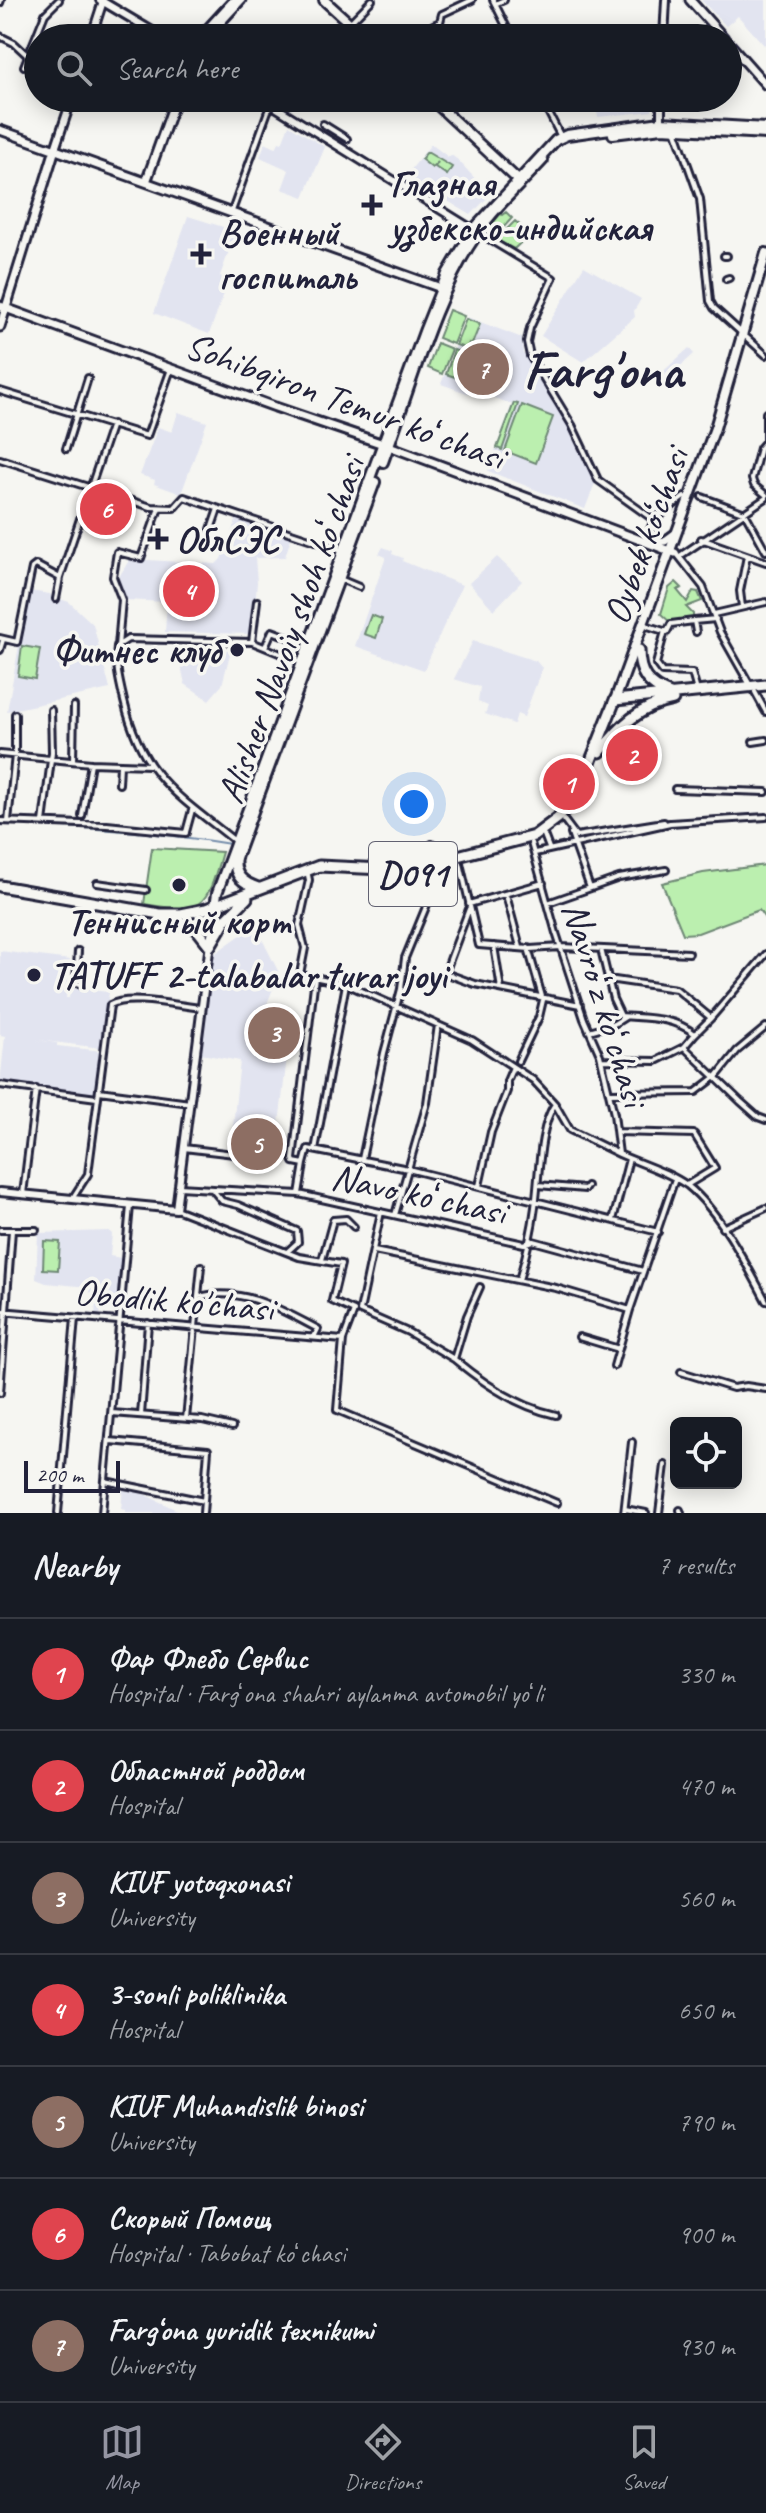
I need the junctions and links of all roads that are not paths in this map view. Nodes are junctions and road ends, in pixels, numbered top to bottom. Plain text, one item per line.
1 (59, 0) edge
2 (102, 0) edge
3 (234, 0) edge
4 (241, 0) edge
5 (324, 0) edge
6 (331, 0) edge
7 (472, 0) edge
8 (504, 0) edge
9 (666, 0) edge
10 (690, 0) edge
11 (369, 1) edge
12 (494, 2) edge
13 (351, 21) junction
14 (41, 24) edge
15 (95, 24) edge
16 (141, 24) edge
17 (212, 24) edge
18 (219, 24) edge
19 (348, 24) edge
20 (354, 24) edge
21 (355, 24) edge
22 (435, 24) edge
23 (505, 24) edge
24 (665, 24) edge
25 (712, 24) edge
26 (0, 36) edge
27 (24, 52) edge
28 (742, 58) edge
29 (766, 85) edge
30 (67, 112) edge
31 (169, 112) edge
32 (268, 112) edge
33 (283, 112) edge
34 (446, 112) edge
35 (451, 112) edge
36 (548, 112) edge
37 (661, 112) edge
38 (323, 124) dead end
39 (661, 125) junction
40 (674, 126) junction
41 (0, 130) edge
42 (766, 131) edge
43 (347, 139) dead end
44 (562, 140) junction
45 (55, 149) junction
46 (519, 178) junction
47 (144, 181) junction
48 (231, 213) junction
49 (475, 231) junction
50 (766, 253) edge
51 (766, 271) edge
52 (441, 288) junction
53 (2, 307) edge
54 (0, 327) edge
55 (744, 335) junction
56 (766, 355) edge
57 (171, 369) junction
58 (88, 378) dead end
59 (0, 391) edge
60 (766, 413) edge
61 (78, 414) junction
62 (112, 424) junction
63 (386, 445) junction
64 (66, 449) dead end
65 (0, 459) edge
66 (91, 488) junction
67 (766, 496) edge
68 (702, 497) dead end
69 (690, 499) junction
70 (159, 508) junction
71 (218, 509) junction
72 (745, 513) junction
73 (654, 520) junction
74 (678, 531) junction
75 (701, 539) junction
76 (207, 541) dead end
77 (647, 542) junction
78 (339, 549) dead end
79 (766, 551) edge
80 (675, 553) junction
81 (747, 556) junction
82 (766, 562) edge
83 (664, 569) junction
84 (60, 578) junction
85 (340, 579) junction
86 (359, 587) dead end
87 (56, 599) dead end
88 (257, 601) dead end
89 (766, 602) edge
90 (742, 607) junction
91 (715, 617) junction
92 (694, 621) junction
93 (648, 626) junction
94 (665, 631) junction
95 (696, 632) dead end
96 (2, 639) edge
97 (293, 639) dead end
98 (252, 642) junction
99 (117, 646) junction
100 (265, 647) junction
101 (0, 650) edge
102 (639, 650) junction
103 (306, 664) junction
104 (766, 688) edge
105 (753, 689) junction
106 (697, 693) junction
107 (674, 697) junction
108 (617, 702) junction
109 (74, 706) dead end
110 (51, 710) dead end
111 (766, 712) edge
112 (15, 714) dead end
113 (766, 740) edge
114 (753, 742) dead end
115 (600, 752) junction
116 (0, 754) edge
117 (15, 755) junction
118 (50, 759) junction
119 (73, 761) junction
120 (91, 763) junction
121 (120, 765) junction
122 (150, 765) junction
123 (119, 784) dead end
124 (675, 789) dead end
125 (766, 792) edge
126 (192, 810) junction
127 (82, 816) dead end
128 (766, 817) edge
129 (564, 820) junction
130 (0, 821) edge
131 (8, 821) junction
132 (43, 822) junction
133 (670, 823) junction
134 (547, 832) junction
135 (571, 834) junction
136 (236, 842) junction
137 (575, 843) junction
138 (432, 844) dead end
139 (533, 848) junction
140 (549, 848) junction
141 (235, 859) junction
142 (460, 863) junction
143 (430, 868) junction
144 (666, 870) dead end
145 (308, 875) junction
146 (97, 883) dead end
147 (543, 883) junction
148 (0, 888) edge
149 (258, 888) junction
150 (590, 888) junction
151 (146, 890) dead end
152 (506, 895) junction
153 (247, 898) junction
154 (548, 903) junction
155 (469, 905) junction
156 (215, 909) junction
157 (160, 918) junction
158 (210, 946) junction
159 (494, 946) junction
160 (520, 947) junction
161 (561, 947) junction
162 (528, 948) junction
163 (601, 949) junction
164 (78, 951) dead end
165 (689, 953) dead end
166 (766, 954) edge
167 (315, 977) junction
168 (608, 979) junction
169 (346, 984) junction
170 (83, 985) dead end
171 (501, 989) junction
172 (543, 997) junction
173 (580, 1005) junction
174 (395, 1007) junction
175 (202, 1008) junction
176 (625, 1017) junction
177 (711, 1018) junction
178 (438, 1025) junction
179 (766, 1027) edge
180 (589, 1031) junction
181 (695, 1034) junction
182 (684, 1047) junction
183 (601, 1060) junction
184 (518, 1061) dead end
185 (513, 1067) junction
186 (717, 1076) junction
187 (0, 1085) edge
188 (36, 1089) junction
189 (99, 1091) junction
190 (609, 1093) junction
191 (97, 1098) junction
192 (190, 1103) junction
193 (555, 1104) junction
194 (766, 1120) edge
195 (616, 1131) junction
196 (184, 1148) junction
197 (312, 1149) junction
198 (619, 1154) junction
199 (275, 1159) dead end
200 (629, 1159) junction
201 (362, 1160) junction
202 (304, 1164) junction
203 (408, 1169) junction
204 (675, 1179) junction
205 (538, 1185) junction
206 (687, 1185) junction
207 (479, 1186) junction
208 (587, 1186) dead end
209 (179, 1187) junction
210 (212, 1189) junction
211 (0, 1192) edge
212 (23, 1194) junction
213 (299, 1194) junction
214 (72, 1199) junction
215 (536, 1200) junction
216 (130, 1206) junction
217 (766, 1208) edge
218 (176, 1209) junction
219 (381, 1212) junction
220 (395, 1215) junction
221 (613, 1220) junction
222 (354, 1227) dead end
223 (722, 1228) junction
224 (0, 1230) edge
225 (12, 1230) junction
226 (36, 1230) dead end
227 (658, 1232) junction
228 (529, 1242) junction
229 (374, 1251) junction
230 (287, 1252) junction
231 (322, 1260) junction
232 (201, 1266) dead end
233 (643, 1271) junction
234 (519, 1280) junction
235 (480, 1287) dead end
236 (198, 1297) junction
237 (766, 1301) edge
238 (630, 1310) junction
239 (0, 1311) edge
240 (7, 1312) junction
241 (75, 1318) junction
242 (118, 1323) junction
243 (148, 1323) junction
244 (195, 1327) junction
245 (2, 1328) edge
246 (579, 1337) dead end
247 (314, 1338) junction
248 (343, 1340) junction
249 (619, 1349) junction
250 (454, 1359) junction
251 (614, 1366) dead end
252 (1, 1372) edge
253 (681, 1372) dead end
254 (766, 1389) edge
255 (0, 1393) edge
256 (111, 1413) junction
257 (141, 1415) junction
258 (556, 1415) dead end
259 (186, 1419) junction
260 (232, 1427) dead end
261 (109, 1441) junction
262 (632, 1442) dead end
263 (665, 1465) dead end
264 (105, 1481) junction
265 (204, 1501) junction
266 (557, 1503) dead end
267 (625, 1511) edge
268 (58, 1513) edge
269 (102, 1513) edge
270 (203, 1513) edge
271 (646, 1513) edge
272 (659, 1513) edge

1 - 14 street
2 - 15 street
2 - 16 street
3 - 17 main road
4 - 18 main road
5 - 13 main road
6 - 13 main road
7 - 22 street
8 - 12 street
9 - 24 street
10 - 25 main road
11 - 13 street
12 - 23 street
13 - 19 street
13 - 20 main road
13 - 21 main road
26 - 27 street
28 - 29 main road
30 - 45 street
31 - 47 main road
32 - 48 street
33 - 49 street
34 - 46 main road
35 - 46 main road
36 - 44 street
37 - 39 street
38 - 43 street
39 - 40 main road
39 - 44 main road
40 - 42 main road
40 - 55 street
41 - 45 main road
44 - 46 main road, Alisher Navoiy shoh koʻchasi
44 - 49 main road, Alisher Navoiy shoh koʻchasi
45 - 47 main road
45 - 53 main road
46 - 49 main road, Alisher Navoiy shoh koʻchasi
47 - 48 main road
48 - 52 main road
49 - 52 main road, Alisher Navoiy shoh koʻchasi
49 - 63 main road, Alisher Navoiy shoh koʻchasi
49 - 73 street
50 - 55 main road, Oybek ko‘chasi
51 - 55 main road, Oybek ko‘chasi
52 - 63 main road, Alisher Navoiy shoh koʻchasi
53 - 54 main road
53 - 57 main road, Sohibqiron Temur koʻchasi
55 - 56 street
55 - 69 main road, Oybek ko‘chasi
55 - 80 main road, Oybek ko‘chasi
57 - 62 street
57 - 63 main road, Sohibqiron Temur koʻchasi
58 - 61 street
59 - 61 street
60 - 67 street
61 - 62 street
61 - 64 street
62 - 66 street
63 - 77 main road, Sohibqiron Temur koʻchasi
63 - 85 main road, Alisher Navoiy shoh koʻchasi
63 - 103 main road, Alisher Navoiy shoh koʻchasi
65 - 66 street
66 - 70 street
66 - 84 street
67 - 72 street
68 - 72 street
69 - 73 street
69 - 74 main road, Oybek ko‘chasi
70 - 71 street
70 - 99 street
71 - 76 street
71 - 78 street
72 - 75 street
72 - 79 street
73 - 77 street
74 - 77 main road
74 - 80 main road, Oybek ko‘chasi
75 - 80 street
75 - 81 street
77 - 80 main road, Sohibqiron Temur koʻchasi
77 - 83 main road
80 - 83 main road, Oybek ko‘chasi
80 - 91 street
80 - 93 main road, Oybek ko‘chasi
81 - 82 street
81 - 90 street
83 - 108 main road, Oybek ko‘chasi
84 - 87 street
84 - 96 street
85 - 86 street
85 - 103 main road, Alisher Navoiy shoh koʻchasi
88 - 98 street
89 - 90 street
90 - 91 street
91 - 92 street
91 - 105 street
92 - 94 street
92 - 95 street
93 - 94 street
93 - 102 main road, Oybek ko‘chasi
94 - 106 street
96 - 101 street
97 - 100 street
98 - 99 street
98 - 100 street
99 - 122 street
100 - 103 street
102 - 107 highway
102 - 108 main road, Oybek ko‘chasi
103 - 136 main road
103 - 141 main road, Alisher Navoiy shoh koʻchasi
104 - 105 highway, D091
105 - 106 highway, D091
105 - 107 highway, D091
105 - 111 street
106 - 107 highway, D091
107 - 108 highway
107 - 115 highway, D091
108 - 115 highway, D091
108 - 134 highway, D091
109 - 119 street
110 - 118 street
112 - 117 street
113 - 114 street
115 - 129 highway, D091
116 - 117 street
117 - 118 street
117 - 131 street
118 - 119 street
118 - 132 street
119 - 120 street
120 - 121 street
120 - 127 street
121 - 122 street
121 - 123 street
122 - 126 street
124 - 125 street
126 - 132 street
126 - 136 street
128 - 133 street
129 - 134 highway, D091
129 - 135 street
130 - 131 street
131 - 132 street
133 - 135 street
133 - 137 street
134 - 139 highway, D091
134 - 140 street
134 - 143 highway, D091
135 - 137 street
136 - 156 main road
137 - 140 street
137 - 150 street
138 - 143 street
139 - 140 street
139 - 142 highway, D091
139 - 147 street, Navroʻz koʻchasi
141 - 149 highway
141 - 156 main road, Alisher Navoiy shoh koʻchasi
142 - 143 highway, D091
142 - 155 street
143 - 145 highway, D091
143 - 149 highway, D091
143 - 174 street
144 - 150 street
145 - 153 highway, D091
145 - 167 street
146 - 151 street
147 - 152 street
147 - 154 street, Navroʻz koʻchasi
148 - 156 highway, D091
148 - 157 highway, D091
149 - 156 highway, D091
150 - 154 street
152 - 155 street
152 - 160 street
153 - 156 highway, D091
153 - 158 highway
154 - 161 street, Navroʻz koʻchasi
155 - 159 street
155 - 171 street
156 - 157 highway, D091
156 - 158 street, Alisher Navoiy shoh koʻchasi
157 - 158 highway
158 - 175 street, Alisher Navoiy shoh koʻchasi
159 - 160 street
159 - 171 street
160 - 162 street
161 - 162 street
161 - 163 street
161 - 173 street, Navroʻz koʻchasi
162 - 172 street
163 - 165 street
163 - 168 street
164 - 170 street
166 - 177 street
167 - 169 street
167 - 202 street
168 - 176 street
168 - 177 street
169 - 174 street
169 - 197 street
171 - 172 street
172 - 173 street
172 - 184 street
173 - 180 street, Navroʻz koʻchasi
174 - 178 street
174 - 201 street
175 - 189 street
175 - 192 street, Alisher Navoiy shoh koʻchasi
176 - 180 street
176 - 181 street
177 - 181 street
178 - 185 street
178 - 203 street
179 - 186 street
180 - 183 street, Navroʻz koʻchasi
181 - 182 street
182 - 183 street
182 - 186 street
183 - 190 street, Navroʻz koʻchasi
185 - 193 street
185 - 207 street
186 - 190 street
186 - 194 street
187 - 188 street
188 - 191 street
188 - 212 street
189 - 191 street
189 - 192 street
190 - 195 street, Navroʻz koʻchasi
191 - 214 street
192 - 196 street, Alisher Navoiy shoh koʻchasi
193 - 198 street
193 - 205 street
195 - 198 street, Navroʻz koʻchasi
195 - 206 street
196 - 199 street
196 - 209 street, Alisher Navoiy shoh koʻchasi
197 - 201 street
197 - 202 street
198 - 200 street, Navroʻz koʻchasi
200 - 204 street, Navroʻz koʻchasi
200 - 221 street
201 - 203 street
202 - 213 street
203 - 207 street
203 - 220 street
204 - 206 street, Navroʻz koʻchasi
204 - 227 street
205 - 208 street
205 - 215 street
206 - 223 street
207 - 215 street
209 - 210 street, Navo koʻchasi
209 - 218 street, Alisher Navoiy shoh koʻchasi
210 - 213 street, Navo koʻchasi
210 - 230 street
211 - 212 street
212 - 214 street
213 - 219 street, Navo koʻchasi
214 - 216 street
215 - 221 street
215 - 228 street
216 - 218 street
216 - 242 street
217 - 223 street
218 - 230 street
219 - 220 street, Navo koʻchasi
219 - 229 street
220 - 228 street, Navo koʻchasi
221 - 227 street
222 - 231 street
223 - 237 street
224 - 225 street
225 - 226 street
225 - 240 street
227 - 233 street
228 - 233 street, Navo koʻchasi
228 - 234 street
229 - 234 street
229 - 250 street
230 - 231 street
231 - 248 street
232 - 236 street
233 - 238 street
234 - 238 street
235 - 250 street
236 - 244 street
236 - 247 street
238 - 249 street
239 - 240 street, Obodlik ko'chasi
240 - 241 street, Obodlik ko'chasi
240 - 245 street
241 - 242 street, Obodlik ko'chasi
241 - 268 street
242 - 243 street, Obodlik ko'chasi
242 - 256 street
243 - 244 street, Obodlik ko'chasi
243 - 257 street
244 - 247 street, Obodlik ko'chasi
244 - 259 street
245 - 252 street
246 - 249 street
247 - 248 street, Obodlik ko'chasi
248 - 266 street
249 - 251 street
250 - 258 street
252 - 255 street
253 - 254 street
256 - 257 street
256 - 261 street
257 - 259 street
259 - 260 street
261 - 264 street
261 - 265 street
262 - 267 street
263 - 272 street
264 - 265 street
264 - 269 street
265 - 270 street
267 - 271 street

